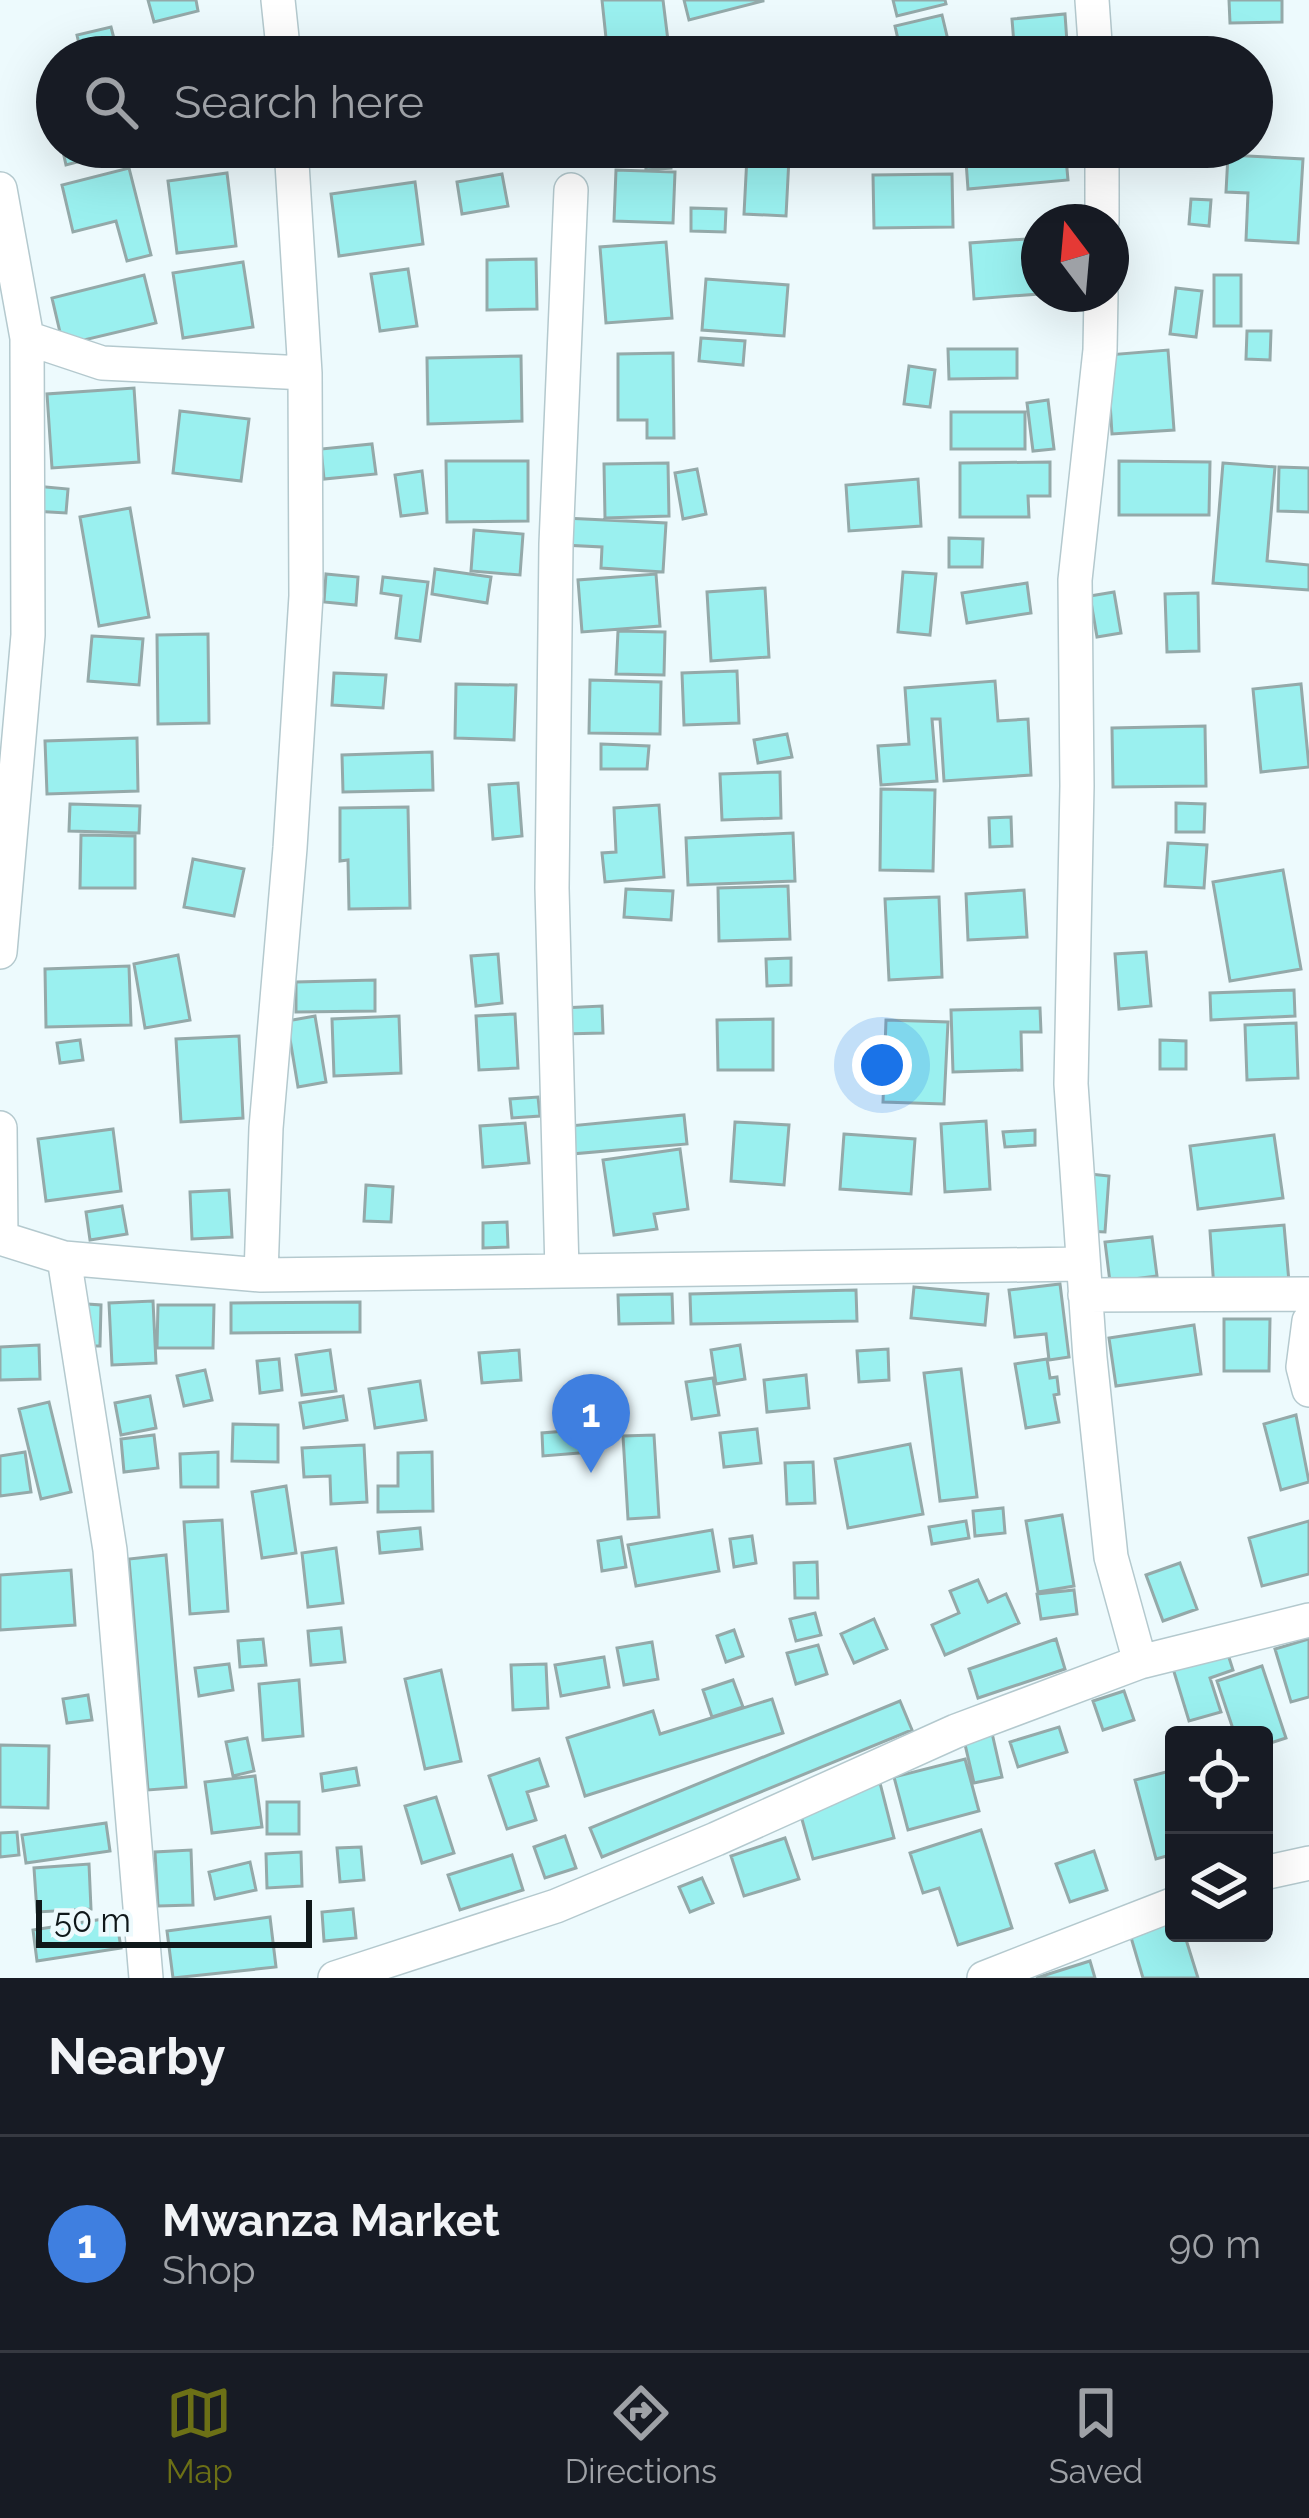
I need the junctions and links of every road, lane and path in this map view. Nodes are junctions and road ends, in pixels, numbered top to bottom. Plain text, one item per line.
1 (278, 0) edge
2 (1092, 0) edge
3 (282, 36) edge
4 (1095, 36) edge
5 (292, 168) edge
6 (1102, 168) edge
7 (0, 189) edge
8 (571, 190) dead end
9 (1102, 204) edge
10 (1101, 312) edge
11 (27, 338) junction
12 (305, 373) junction
13 (0, 952) edge
14 (0, 1128) edge
15 (1, 1238) edge
16 (64, 1258) junction
17 (562, 1271) junction
18 (261, 1275) junction
19 (1084, 1279) junction
20 (1309, 1294) edge
21 (1309, 1321) edge
22 (1309, 1390) edge
23 (1309, 1620) edge
24 (1140, 1661) junction
25 (1309, 1863) edge
26 (1273, 1871) edge
27 (1165, 1908) edge
28 (146, 1978) edge
29 (335, 1978) edge
30 (984, 1978) edge

1 - 3 street
2 - 4 street
5 - 12 street
6 - 9 street
7 - 11 street
8 - 17 street
10 - 19 street
11 - 12 street
11 - 13 street
12 - 18 street
14 - 15 street
15 - 16 street
16 - 18 street
16 - 28 street
17 - 18 street
17 - 19 street
19 - 20 street
19 - 24 street
21 - 22 street
23 - 24 street
24 - 29 street
25 - 26 street
27 - 30 street

